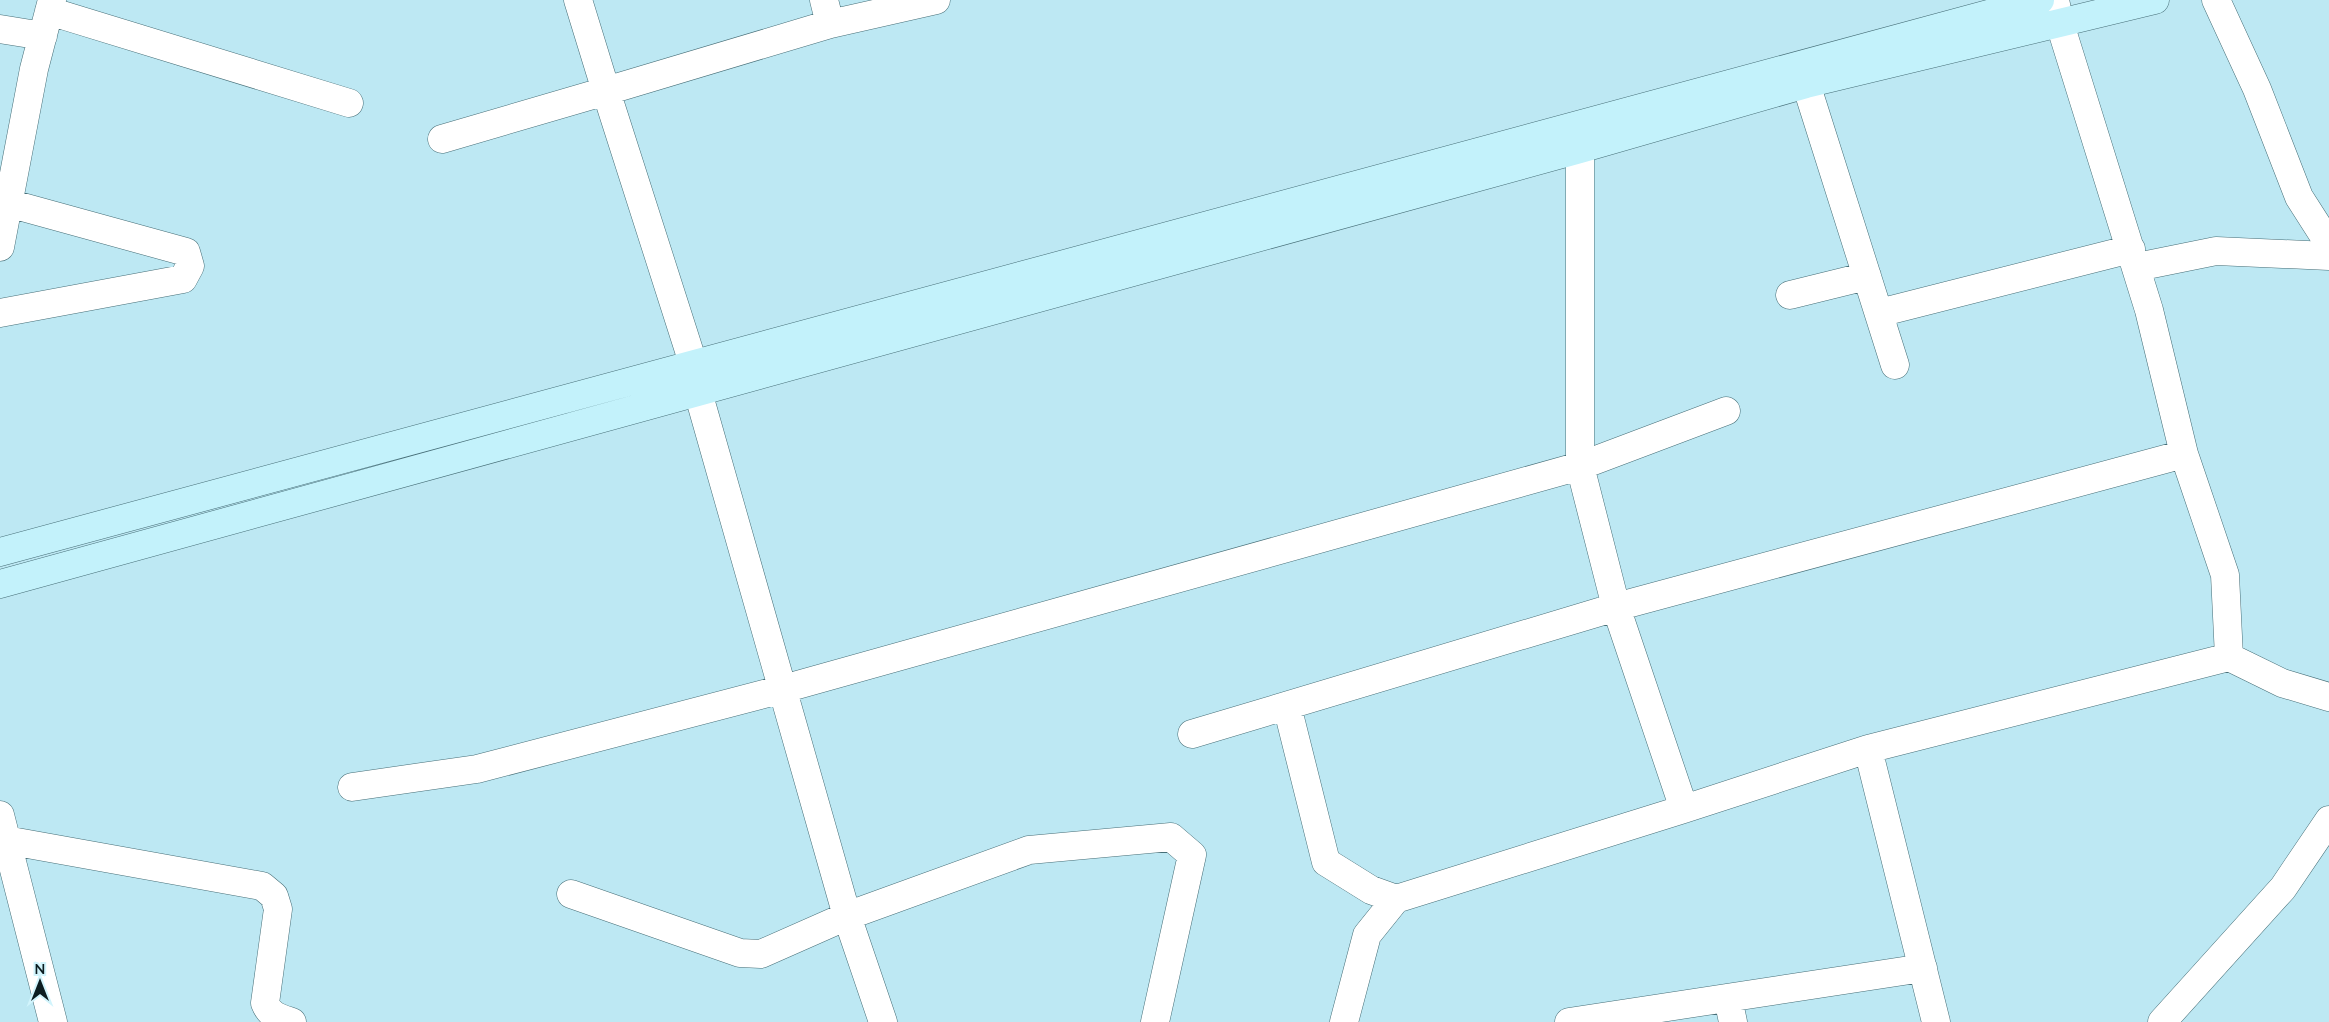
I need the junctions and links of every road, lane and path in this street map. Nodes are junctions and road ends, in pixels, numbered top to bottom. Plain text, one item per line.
1 (578, 0) edge
2 (936, 0) edge
3 (2040, 0) edge
4 (2155, 0) edge
5 (2216, 0) edge
6 (827, 12) edge
7 (2058, 12) edge
8 (48, 16) edge
9 (0, 29) edge
10 (1806, 84) junction
11 (606, 92) junction
12 (349, 103) dead end
13 (442, 140) dead end
14 (1580, 149) junction
15 (8, 203) junction
16 (2329, 244) edge
17 (0, 247) edge
18 (2329, 256) edge
19 (2134, 258) junction
20 (1867, 276) junction
21 (1790, 295) dead end
22 (0, 312) edge
23 (1879, 313) junction
24 (693, 364) junction
25 (1895, 365) dead end
26 (698, 392) junction
27 (1726, 412) dead end
28 (2184, 454) junction
29 (1580, 466) junction
30 (0, 552) edge
31 (0, 584) edge
32 (1616, 607) junction
33 (2229, 656) junction
34 (782, 689) junction
35 (2329, 697) edge
36 (1287, 706) junction
37 (1192, 734) dead end
38 (1868, 749) junction
39 (352, 787) dead end
40 (1684, 809) junction
41 (2329, 820) edge
42 (2, 832) edge
43 (571, 894) dead end
44 (1396, 899) junction
45 (847, 916) junction
46 (1923, 968) junction
47 (1730, 1010) edge
48 (53, 1022) edge
49 (292, 1022) edge
50 (883, 1022) edge
51 (1155, 1022) edge
52 (1344, 1022) edge
53 (1568, 1022) edge
54 (1936, 1022) edge
55 (2162, 1022) edge

1 - 11 street
2 - 6 street
3 - 24 street
4 - 7 street
5 - 16 street
6 - 11 street
7 - 10 street
7 - 19 street
8 - 9 street
8 - 12 street
8 - 15 street
10 - 14 street
10 - 20 street
11 - 13 street
11 - 24 street
14 - 26 street
14 - 29 street
15 - 17 street
15 - 22 street
18 - 19 street
19 - 23 street
19 - 28 street
20 - 21 street
20 - 23 street
23 - 25 street
24 - 26 street
24 - 30 street
26 - 31 street
26 - 34 street
27 - 29 street
28 - 32 street
28 - 33 street
29 - 32 street
29 - 34 street
32 - 36 street
32 - 40 street
33 - 35 street
33 - 38 street
34 - 39 street
34 - 45 street
36 - 37 street
36 - 44 street
38 - 40 street
38 - 46 street
40 - 44 street
41 - 55 street
42 - 48 street
42 - 49 street
43 - 45 street
44 - 52 street
45 - 50 street
45 - 51 street
46 - 47 street
46 - 54 street
47 - 53 street

